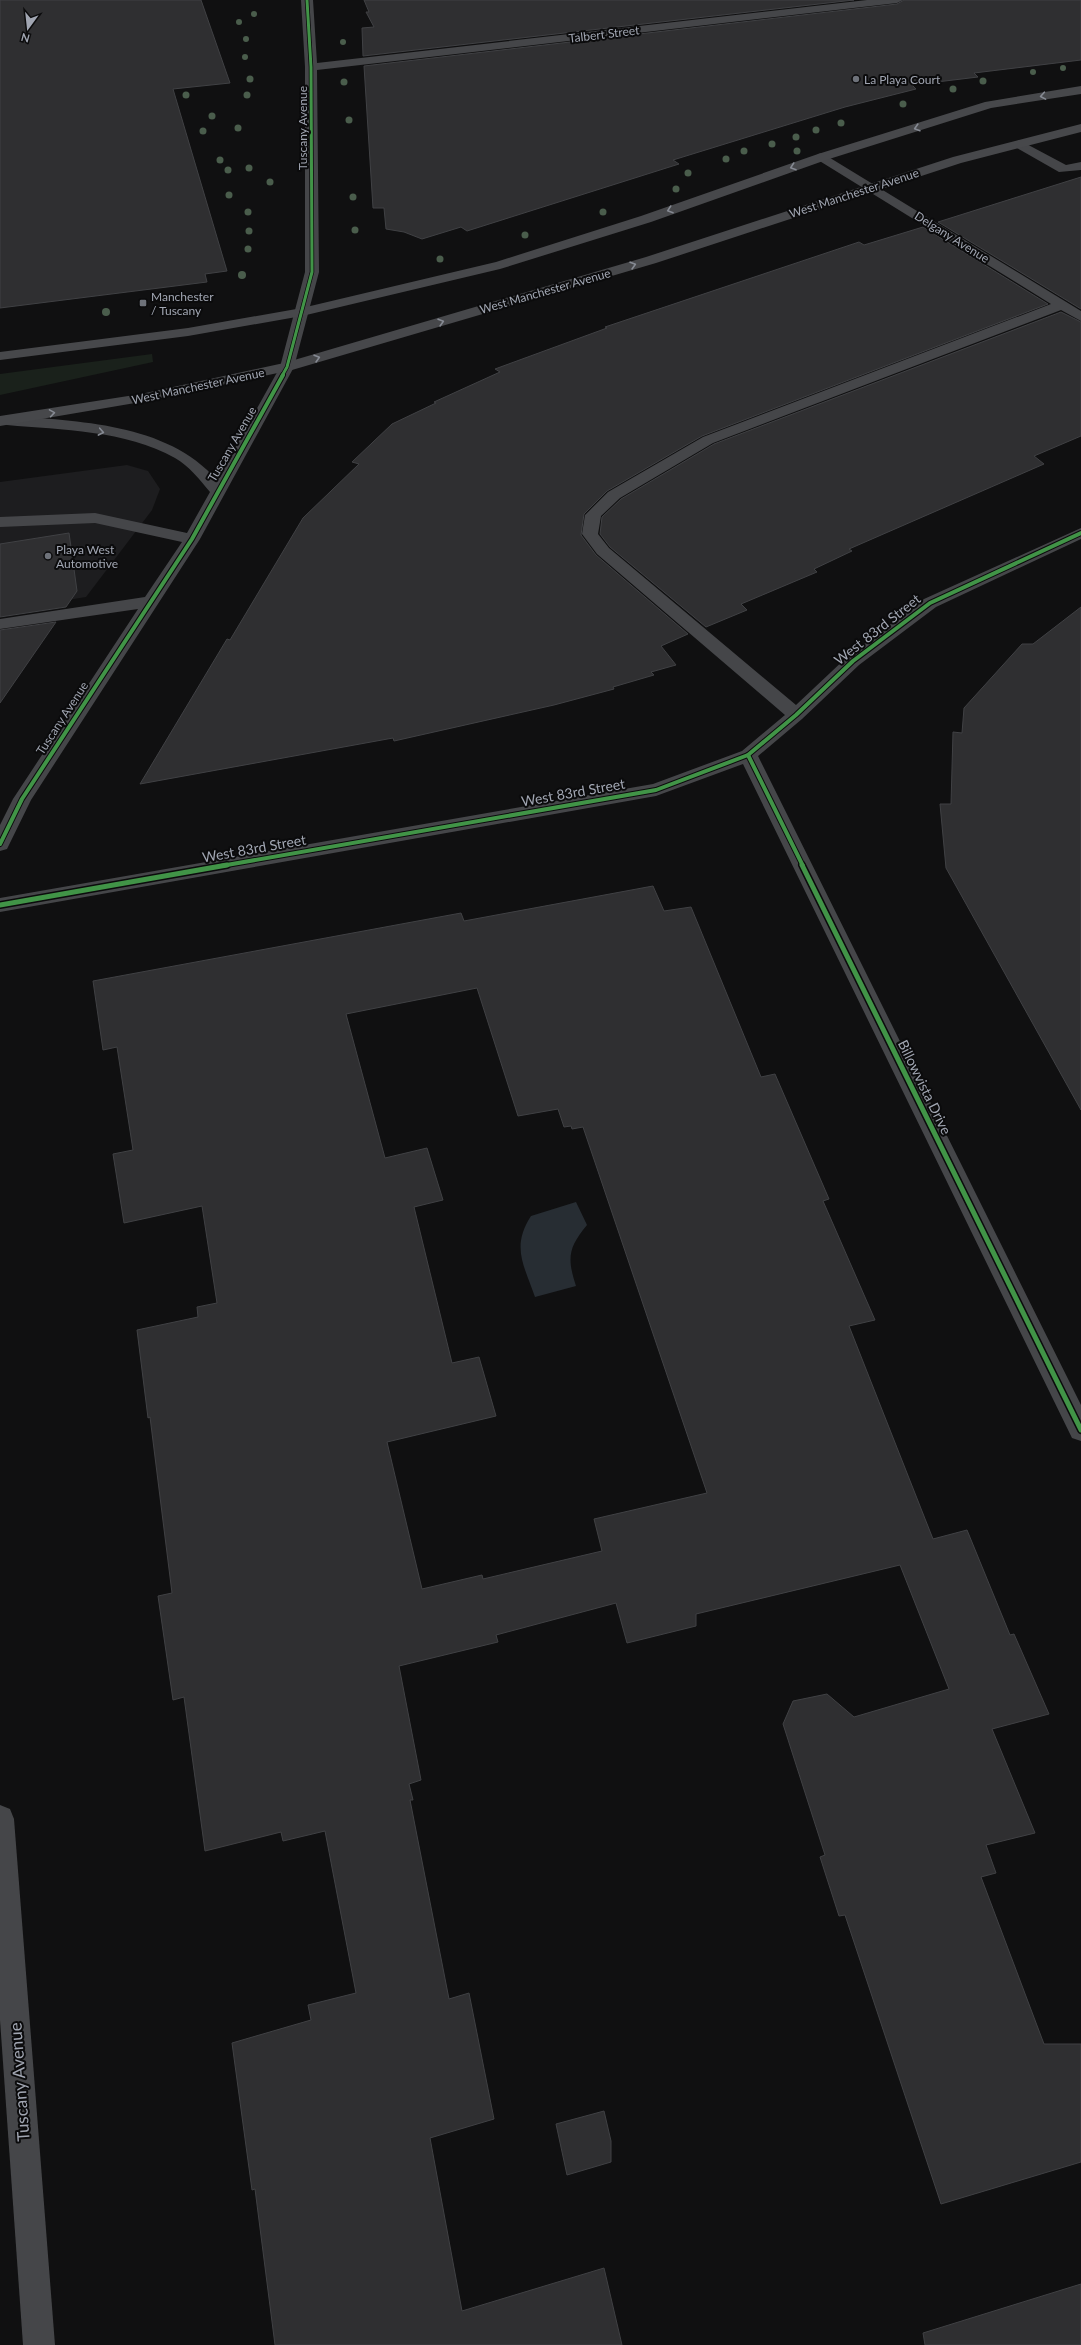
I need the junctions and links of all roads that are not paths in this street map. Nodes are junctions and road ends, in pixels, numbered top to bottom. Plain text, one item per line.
1 (307, 0) edge
2 (897, 0) edge
3 (311, 68) junction
4 (1081, 90) edge
5 (1081, 128) edge
6 (1019, 144) junction
7 (822, 157) junction
8 (1081, 166) edge
9 (871, 187) junction
10 (1062, 305) junction
11 (302, 312) junction
12 (1081, 317) edge
13 (0, 356) edge
14 (287, 366) junction
15 (4, 420) edge
16 (217, 490) junction
17 (0, 522) edge
18 (1081, 533) edge
19 (192, 539) junction
20 (149, 602) junction
21 (0, 624) edge
22 (796, 715) junction
23 (748, 755) junction
24 (0, 844) edge
25 (0, 905) edge
26 (1081, 1430) edge
27 (0, 1819) edge
28 (39, 2345) edge

1 - 3 street, Tuscany Avenue
2 - 3 street, Talbert Street
3 - 11 street, Tuscany Avenue
4 -> 7 main road
5 - 6 main road, West Manchester Avenue
6 - 8 street
6 - 9 main road, West Manchester Avenue
7 - 9 street, Delgany Avenue
7 -> 11 main road
9 - 10 street, Delgany Avenue
14 -> 9 main road, West Manchester Avenue
10 - 12 street, Delgany Avenue
10 - 22 street
11 - 13 main road
11 - 14 street, Tuscany Avenue
15 -> 14 main road, West Manchester Avenue
14 - 16 street, Tuscany Avenue
15 -> 16 street
16 - 19 street, Tuscany Avenue
17 - 19 street
18 - 22 street, West 83rd Street
19 - 20 street, Tuscany Avenue
20 - 21 street
20 - 24 street, Tuscany Avenue
22 - 23 street, West 83rd Street
23 - 25 street, West 83rd Street
23 - 26 street, Billowvista Drive
27 - 28 street, Tuscany Avenue

